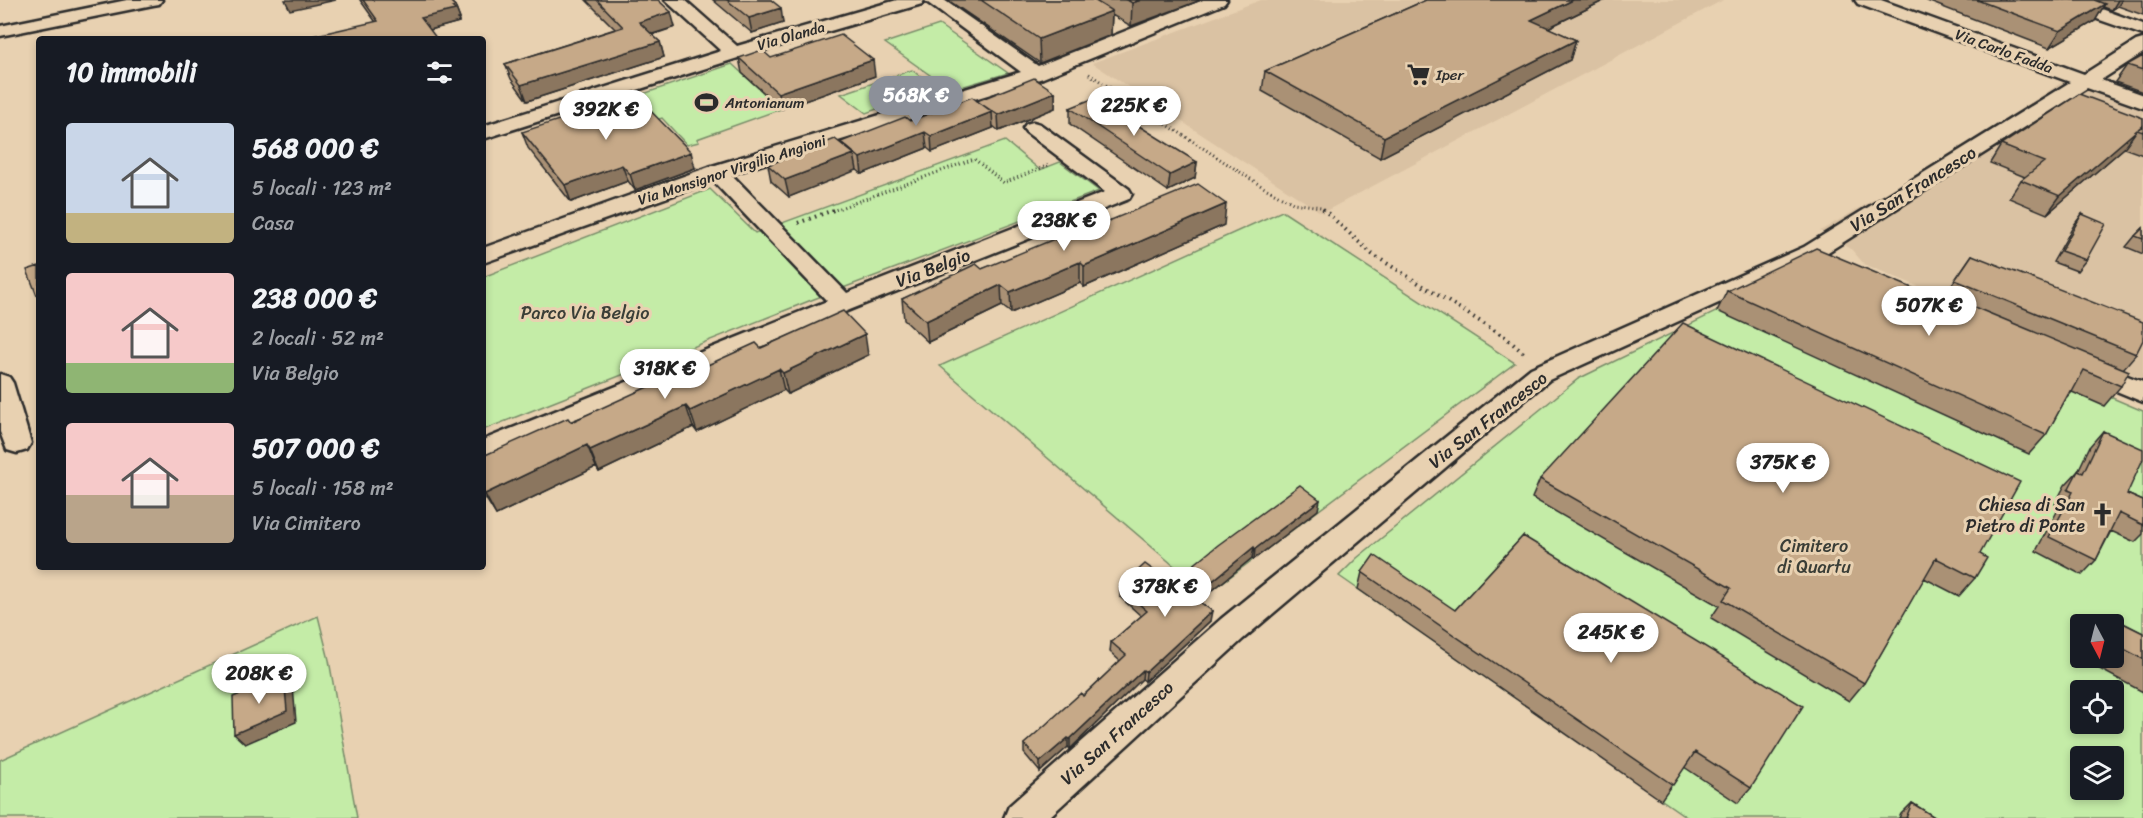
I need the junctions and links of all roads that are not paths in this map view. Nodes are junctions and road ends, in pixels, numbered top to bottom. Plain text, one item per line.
1 (153, 0) edge
2 (674, 0) edge
3 (916, 0) edge
4 (933, 0) edge
5 (1218, 0) edge
6 (1864, 0) edge
7 (2060, 0) edge
8 (1113, 26) edge
9 (2143, 30) edge
10 (0, 31) edge
11 (1132, 37) junction
12 (2143, 45) edge
13 (735, 53) junction
14 (1036, 74) junction
15 (2085, 81) junction
16 (2143, 102) edge
17 (1033, 128) dead end
18 (486, 132) edge
19 (717, 172) junction
20 (1812, 252) junction
21 (486, 255) edge
22 (1842, 265) edge
23 (843, 303) junction
24 (2068, 361) edge
25 (0, 383) edge
26 (2143, 393) edge
27 (19, 442) edge
28 (486, 451) edge
29 (1022, 818) edge

1 - 10 street
2 - 13 street, Via Olanda
3 - 13 street, Via Olanda
4 - 14 street
5 - 11 street, Via Monsignor Virgilio Angioni
6 - 15 street, Via Carlo Fadda
7 - 9 street
8 - 11 street
11 - 14 street, Via Monsignor Virgilio Angioni
12 - 15 street, Via San Francesco
13 - 18 street, Via Olanda
14 - 19 street, Via Monsignor Virgilio Angioni
15 - 16 street, Via Carlo Fadda
15 - 20 street, Via San Francesco
17 - 23 street, Via Belgio
19 - 21 street, Via Monsignor Virgilio Angioni
19 - 23 street
20 - 22 street
20 - 29 street, Via San Francesco
23 - 28 street, Via Belgio
24 - 26 street
25 - 27 street

